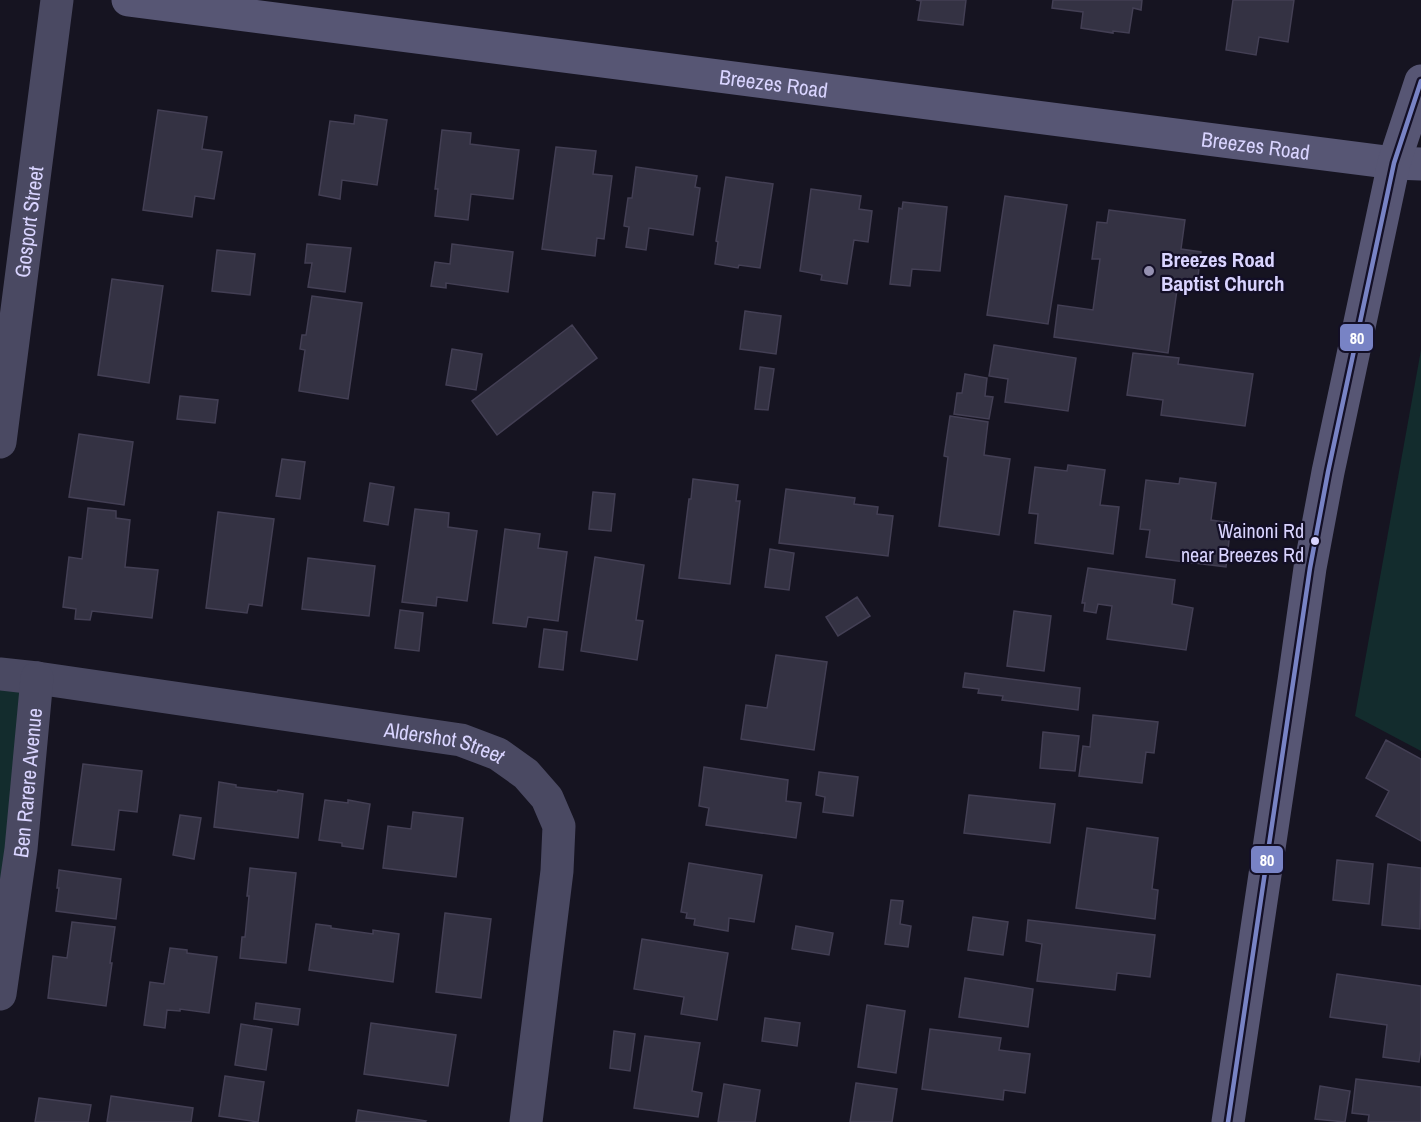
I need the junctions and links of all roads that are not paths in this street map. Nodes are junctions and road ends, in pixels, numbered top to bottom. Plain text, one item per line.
1 (57, 0) edge
2 (128, 0) edge
3 (1421, 81) edge
4 (1407, 164) edge
5 (0, 442) edge
6 (0, 674) edge
7 (37, 678) junction
8 (0, 994) edge
9 (526, 1122) edge
10 (1228, 1122) edge

1 - 5 street, Gosport Street
2 - 4 street, Breezes Road
3 - 4 street
4 - 10 street
6 - 7 street, Aldershot Street
7 - 8 street, Ben Rarere Avenue
7 - 9 street, Aldershot Street

